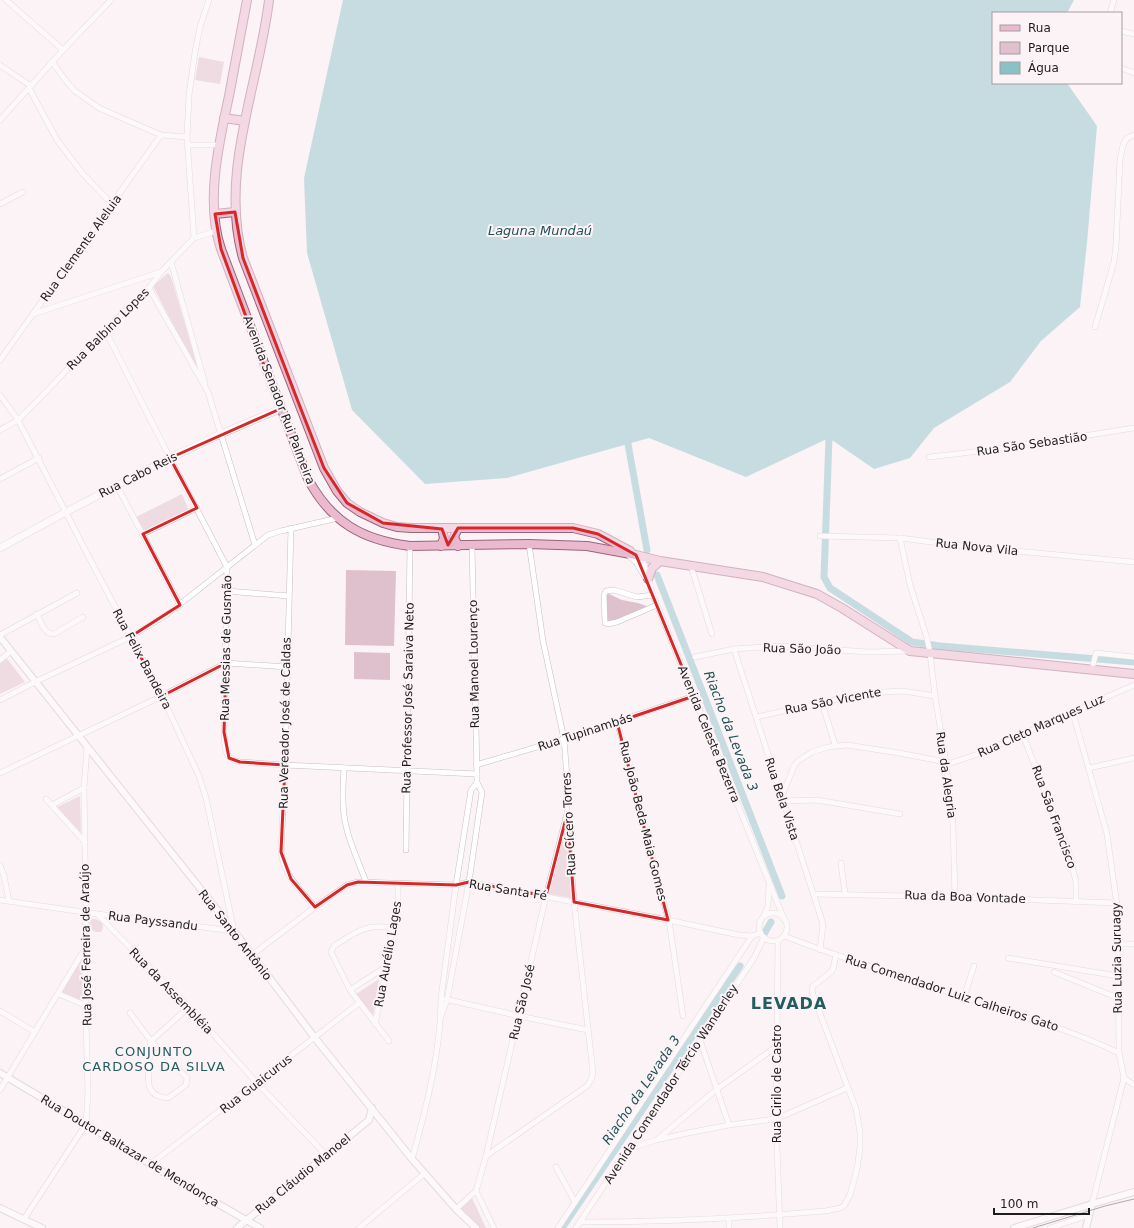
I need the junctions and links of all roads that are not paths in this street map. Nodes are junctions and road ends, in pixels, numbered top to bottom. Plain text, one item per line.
1 (6, 0) edge
2 (209, 0) edge
3 (247, 0) edge
4 (269, 0) edge
5 (1114, 0) edge
6 (108, 1) edge
7 (1110, 12) edge
8 (1122, 31) edge
9 (1134, 34) edge
10 (63, 50) junction
11 (53, 62) junction
12 (0, 65) edge
13 (1122, 68) edge
14 (1134, 73) edge
15 (30, 87) junction
16 (224, 118) junction
17 (0, 120) edge
18 (245, 121) junction
19 (161, 135) junction
20 (1134, 135) edge
21 (187, 137) junction
22 (188, 145) junction
23 (219, 145) junction
24 (23, 192) dead end
25 (0, 204) edge
26 (112, 204) junction
27 (235, 212) junction
28 (215, 214) junction
29 (216, 231) junction
30 (194, 238) junction
31 (171, 262) junction
32 (161, 272) junction
33 (149, 288) junction
34 (33, 314) junction
35 (1095, 326) dead end
36 (105, 330) junction
37 (0, 360) edge
38 (208, 392) junction
39 (0, 395) edge
40 (280, 409) junction
41 (18, 420) junction
42 (1134, 428) edge
43 (0, 430) edge
44 (222, 434) junction
45 (929, 457) dead end
46 (39, 458) junction
47 (170, 458) junction
48 (0, 479) edge
49 (117, 486) junction
50 (197, 508) junction
51 (66, 512) junction
52 (338, 518) junction
53 (290, 528) junction
54 (458, 528) junction
55 (442, 529) junction
56 (143, 534) junction
57 (823, 536) dead end
58 (900, 538) junction
59 (529, 544) junction
60 (254, 545) junction
61 (410, 546) junction
62 (441, 546) junction
63 (458, 546) junction
64 (472, 546) junction
65 (0, 548) edge
66 (624, 553) junction
67 (639, 555) junction
68 (660, 561) junction
69 (1134, 562) edge
70 (691, 566) junction
71 (227, 567) junction
72 (648, 582) junction
73 (226, 591) junction
74 (77, 593) dead end
75 (653, 595) junction
76 (289, 596) junction
77 (180, 605) junction
78 (657, 605) junction
79 (37, 614) junction
80 (83, 618) dead end
81 (712, 634) dead end
82 (0, 636) edge
83 (130, 636) junction
84 (734, 649) junction
85 (910, 650) junction
86 (11, 651) junction
87 (930, 652) junction
88 (695, 657) dead end
89 (1134, 657) edge
90 (0, 660) edge
91 (226, 663) junction
92 (1092, 666) junction
93 (287, 667) junction
94 (1134, 674) edge
95 (35, 682) junction
96 (1134, 685) edge
97 (162, 696) junction
98 (694, 696) junction
99 (935, 696) junction
100 (0, 700) edge
101 (822, 703) junction
102 (1072, 713) junction
103 (756, 716) junction
104 (617, 722) junction
105 (1023, 735) junction
106 (78, 736) junction
107 (564, 739) junction
108 (835, 745) junction
109 (87, 747) junction
110 (1134, 758) edge
111 (946, 763) junction
112 (285, 765) junction
113 (476, 765) junction
114 (344, 768) junction
115 (1089, 768) junction
116 (406, 771) junction
117 (0, 773) edge
118 (477, 774) junction
119 (477, 783) junction
120 (84, 788) junction
121 (783, 798) junction
122 (46, 799) dead end
123 (52, 805) junction
124 (567, 813) junction
125 (900, 814) dead end
126 (85, 842) junction
127 (406, 850) dead end
128 (841, 863) dead end
129 (0, 865) edge
130 (366, 882) junction
131 (469, 882) junction
132 (398, 884) junction
133 (770, 884) junction
134 (456, 885) junction
135 (814, 894) junction
136 (845, 894) junction
137 (546, 896) junction
138 (955, 897) junction
139 (0, 900) edge
140 (9, 901) junction
141 (1076, 901) junction
142 (574, 902) junction
143 (1117, 903) junction
144 (315, 907) junction
145 (86, 912) junction
146 (230, 912) junction
147 (97, 914) junction
148 (221, 915) junction
149 (763, 917) junction
150 (784, 919) junction
151 (668, 920) junction
152 (392, 928) junction
153 (234, 931) junction
154 (762, 935) junction
155 (752, 936) junction
156 (784, 936) junction
157 (778, 940) junction
158 (1118, 944) junction
159 (1134, 944) edge
160 (84, 949) junction
161 (820, 950) junction
162 (836, 955) junction
163 (252, 956) junction
164 (1008, 958) dead end
165 (387, 966) junction
166 (974, 966) dead end
167 (1054, 972) dead end
168 (1118, 976) junction
169 (350, 990) junction
170 (58, 994) junction
171 (964, 997) junction
172 (441, 998) junction
173 (1118, 998) junction
174 (447, 1000) junction
175 (359, 1003) junction
176 (87, 1006) junction
177 (189, 1007) junction
178 (0, 1011) edge
179 (130, 1013) dead end
180 (441, 1016) junction
181 (519, 1016) junction
182 (683, 1016) dead end
183 (375, 1024) junction
184 (588, 1030) junction
185 (34, 1032) junction
186 (315, 1038) junction
187 (700, 1040) junction
188 (151, 1041) junction
189 (389, 1042) dead end
190 (777, 1046) junction
191 (1119, 1053) junction
192 (0, 1073) edge
193 (7, 1077) junction
194 (1124, 1078) junction
195 (256, 1083) junction
196 (1134, 1085) edge
197 (847, 1088) junction
198 (717, 1089) junction
199 (0, 1090) edge
200 (372, 1108) junction
201 (381, 1119) junction
202 (776, 1119) junction
203 (369, 1120) junction
204 (86, 1124) junction
205 (729, 1125) junction
206 (656, 1140) junction
207 (628, 1149) junction
208 (327, 1156) junction
209 (486, 1156) junction
210 (412, 1159) junction
211 (152, 1164) junction
212 (556, 1167) dead end
213 (424, 1174) junction
214 (476, 1191) junction
215 (1134, 1192) edge
216 (575, 1202) junction
217 (1092, 1204) junction
218 (0, 1208) edge
219 (456, 1209) junction
220 (780, 1215) junction
221 (1089, 1215) junction
222 (24, 1219) junction
223 (729, 1219) junction
224 (247, 1220) junction
225 (580, 1222) junction
226 (651, 1222) junction
227 (42, 1228) edge
228 (237, 1228) edge
229 (260, 1228) edge
230 (359, 1228) edge
231 (476, 1228) edge
232 (494, 1228) edge
233 (558, 1228) edge
234 (576, 1228) edge
235 (651, 1228) edge
236 (729, 1228) edge
237 (780, 1228) edge
238 (1014, 1228) edge
239 (1050, 1228) edge
240 (1086, 1228) edge

1 - 10 street
2 - 21 street
3 - 16 main road, Avenida Senador Rui Palmeira
4 - 18 main road, Avenida Senador Rui Palmeira
5 - 7 street
6 - 10 street
8 - 9 street
10 - 11 street
11 - 15 street
11 - 19 street
12 - 15 street
13 - 14 street
15 - 17 street
15 - 26 street
16 - 18 main road
16 - 23 main road, Avenida Senador Rui Palmeira
18 - 27 main road, Avenida Senador Rui Palmeira
19 - 21 street
19 - 26 street, Rua Clemente Aleluia
20 - 35 street
21 - 22 street
22 - 23 street
22 - 30 street
23 - 28 main road, Avenida Senador Rui Palmeira
24 - 25 street
26 - 34 street, Rua Clemente Aleluia
27 - 28 main road
27 - 55 main road, Avenida Senador Rui Palmeira
28 - 29 main road, Avenida Senador Rui Palmeira
29 - 30 street, Rua Balbino Lopes
29 - 40 main road, Avenida Senador Rui Palmeira
30 - 31 street, Rua Balbino Lopes
31 - 32 street, Rua Balbino Lopes
31 - 38 street
32 - 33 street, Rua Balbino Lopes
32 - 34 street
33 - 36 street, Rua Balbino Lopes
33 - 38 street
34 - 37 street, Rua Clemente Aleluia
36 - 41 street, Rua Balbino Lopes
36 - 47 street, Rua Messias de Gusmão
38 - 44 street
39 - 41 street, Rua Felix Bandeira
40 - 44 main road, Rua Cabo Reis
40 - 52 main road, Avenida Senador Rui Palmeira
41 - 43 street, Rua Balbino Lopes
41 - 46 street, Rua Felix Bandeira
42 - 45 street, Rua São Sebastião
44 - 47 main road, Rua Cabo Reis
44 - 60 street
46 - 48 street
46 - 51 street, Rua Felix Bandeira
47 - 49 main road, Rua Cabo Reis
47 - 50 street, Rua Messias de Gusmão
49 - 51 main road, Rua Cabo Reis
49 - 56 street
50 - 56 street
50 - 71 street, Rua Messias de Gusmão
51 - 65 main road, Rua Cabo Reis
51 - 83 street, Rua Felix Bandeira
52 - 53 street
52 - 61 main road, Avenida Senador Rui Palmeira
53 - 60 street
53 - 76 street, Rua Vereador José de Caldas
54 - 55 main road, Avenida Senador Rui Palmeira
54 - 63 main road
54 - 67 main road, Avenida Senador Rui Palmeira
55 - 62 main road
56 - 77 street
57 - 58 street, Rua Nova Vila
58 - 69 street, Rua Nova Vila
58 - 87 street, Rua da Alegria
59 - 64 main road, Avenida Senador Rui Palmeira
59 - 66 main road, Avenida Senador Rui Palmeira
59 - 107 street, Rua Cícero Torres
60 - 71 street
61 - 62 main road, Avenida Senador Rui Palmeira
61 - 116 street, Rua Professor José Saraiva Neto
62 - 63 main road, Avenida Senador Rui Palmeira
63 - 64 main road, Avenida Senador Rui Palmeira
64 - 113 street, Rua Manoel Lourenço
66 - 67 main road, Avenida Senador Rui Palmeira
66 - 72 street, Avenida Celeste Bezerra
67 - 68 main road, Avenida Senador Rui Palmeira
67 - 72 street, Avenida Celeste Bezerra
68 - 70 main road, Avenida Senador Rui Palmeira
68 - 72 main road
70 - 81 street
70 - 85 main road, Avenida Senador Rui Palmeira
71 - 73 street, Rua Messias de Gusmão
71 - 77 street
72 - 75 street, Avenida Celeste Bezerra
73 - 76 street
73 - 91 street, Rua Messias de Gusmão
74 - 79 street
75 - 78 street, Avenida Celeste Bezerra
75 - 78 street
76 - 93 street, Rua Vereador José de Caldas
77 - 83 street
78 - 98 street, Avenida Celeste Bezerra
79 - 80 street
79 - 82 street
82 - 86 street, Rua Santo Antônio
83 - 95 street
83 - 97 street, Rua Felix Bandeira
84 - 85 street, Rua São João
84 - 88 street, Rua São João
84 - 103 street, Rua Bela Vista
85 - 87 main road, Avenida Senador Rui Palmeira
86 - 90 street
86 - 95 street, Rua Santo Antônio
87 - 92 main road, Avenida Senador Rui Palmeira
87 - 99 street, Rua da Alegria
89 - 92 street
91 - 93 street
91 - 97 street
91 - 112 street, Rua Messias de Gusmão
92 - 94 main road, Avenida Senador Rui Palmeira
93 - 112 street, Rua Vereador José de Caldas
95 - 100 street
95 - 106 street, Rua Santo Antônio
96 - 102 street, Rua Cleto Marques Luz
97 - 106 street
97 - 146 street, Rua Felix Bandeira
98 - 104 street, Rua Tupinambás
98 - 133 street, Avenida Celeste Bezerra
99 - 101 street, Rua São Vicente
99 - 111 street, Rua da Alegria
101 - 103 street, Rua São Vicente
101 - 108 street
102 - 105 street, Rua Cleto Marques Luz
102 - 115 street, Rua Luzia Suruagy
103 - 121 street, Rua Bela Vista
104 - 107 street, Rua Tupinambás
104 - 151 street, Rua João Beda Maia Gomes
105 - 111 street, Rua Cleto Marques Luz
105 - 141 street, Rua São Francisco
106 - 109 street, Rua Santo Antônio
106 - 117 street
107 - 113 street, Rua Tupinambás
107 - 124 street, Rua Cícero Torres
108 - 111 street
108 - 121 street
109 - 120 street, Rua José Ferreira de Araújo
109 - 148 street, Rua Santo Antônio
110 - 115 street
111 - 138 street, Rua da Alegria
112 - 114 street
112 - 144 street, Rua Vereador José de Caldas
113 - 118 street, Rua Manoel Lourenço
114 - 116 street
114 - 130 street
115 - 143 street, Rua Luzia Suruagy
116 - 118 street
116 - 127 street, Rua Professor José Saraiva Neto
118 - 119 street, Rua Manoel Lourenço
119 - 131 street, Rua Manoel Lourenço
119 - 134 street, Rua Manoel Lourenço
120 - 123 street
120 - 126 street, Rua José Ferreira de Araújo
121 - 125 street
121 - 135 street, Rua Bela Vista
122 - 123 street
123 - 126 street
124 - 137 street, Rua São José
124 - 142 street, Rua Cícero Torres
126 - 145 street, Rua José Ferreira de Araújo
128 - 136 street
129 - 140 street
130 - 132 street, Rua Santa Fé
130 - 144 street, Rua Santa Fé
131 - 134 street, Rua Santa Fé
131 - 137 street, Rua Santa Fé
131 - 174 street, Rua Manoel Lourenço
132 - 134 street, Rua Santa Fé
132 - 152 street, Rua Aurélio Lages
133 - 149 street, Avenida Celeste Bezerra
133 - 150 street, Avenida Celeste Bezerra
134 - 172 street, Rua Manoel Lourenço
135 - 136 street, Rua da Boa Vontade
135 - 161 street, Rua Bela Vista
136 - 138 street, Rua da Boa Vontade
137 - 142 street, Rua Santa Fé
137 - 181 street, Rua São José
138 - 141 street, Rua da Boa Vontade
139 - 140 street, Rua Payssandu
140 - 145 street, Rua Payssandu
141 - 143 street, Rua da Boa Vontade
142 - 151 street, Rua Santa Fé
142 - 184 street, Rua Cícero Torres
143 - 158 street, Rua Luzia Suruagy
144 - 163 street, Rua Santa Fé
145 - 147 street, Rua Payssandu
145 - 160 street, Rua José Ferreira de Araújo
146 - 148 street
146 - 153 street, Rua Felix Bandeira
147 - 153 street, Rua Payssandu
147 - 177 street, Rua da Assembléia
148 - 153 street, Rua Santo Antônio
149 - 150 street
149 - 154 street
150 - 156 street
151 - 155 street, Rua Santa Fé
151 - 182 street, Rua João Beda Maia Gomes
152 - 165 street, Rua Aurélio Lages
152 - 169 street
153 - 163 street, Rua Santo Antônio
154 - 155 street, Rua Santa Fé
154 - 157 street
154 - 187 street, Avenida Comendador Tércio Wanderley
155 - 216 street, Avenida Comendador Tércio Wanderley
156 - 157 street
156 - 161 street, Rua Comendador Luiz Calheiros Gato
157 - 190 street, Rua Cirilo de Castro
158 - 159 street
158 - 168 street, Rua Luzia Suruagy
160 - 170 street
160 - 176 street, Rua José Ferreira de Araújo
161 - 162 street, Rua Comendador Luiz Calheiros Gato
162 - 171 street, Rua Comendador Luiz Calheiros Gato
162 - 197 street
163 - 186 street, Rua Santo Antônio
164 - 168 street
165 - 169 street
165 - 183 street, Rua Aurélio Lages
166 - 171 street
167 - 173 street
168 - 173 street, Rua Luzia Suruagy
169 - 175 street
170 - 176 street
170 - 185 street
171 - 191 street, Rua Comendador Luiz Calheiros Gato
172 - 174 street
172 - 180 street, Rua Manoel Lourenço
173 - 191 street, Rua Luzia Suruagy
174 - 180 street, Rua Manoel Lourenço
174 - 181 street
175 - 183 street
175 - 186 street, Rua Guaicurus
176 - 204 street, Rua José Ferreira de Araújo
177 - 188 street
177 - 195 street, Rua da Assembléia
178 - 185 street
179 - 188 street
180 - 210 street, Rua Manoel Lourenço
181 - 184 street
181 - 209 street, Rua São José
183 - 189 street
184 - 209 street, Rua Cícero Torres
185 - 193 street
186 - 195 street, Rua Guaicurus
186 - 200 street, Rua Santo Antônio
187 - 198 street
187 - 207 street, Avenida Comendador Tércio Wanderley
188 - 188 street
190 - 198 street
190 - 202 street, Rua Cirilo de Castro
191 - 194 street, Rua Luzia Suruagy
192 - 193 street, Rua Doutor Baltazar de Mendonça
193 - 199 street
193 - 204 street, Rua Doutor Baltazar de Mendonça
194 - 196 street
194 - 217 street, Rua Luzia Suruagy
195 - 208 street, Rua da Assembléia
195 - 211 street, Rua Guaicurus
197 - 202 street
197 - 220 street
198 - 205 street
198 - 206 street
200 - 201 street, Rua Santo Antônio
200 - 203 street
201 - 203 street
201 - 210 street, Rua Santo Antônio
202 - 205 street
202 - 220 street, Rua Cirilo de Castro
203 - 208 street, Rua Cláudio Manoel
204 - 211 street, Rua Doutor Baltazar de Mendonça
204 - 222 street, Rua José Ferreira de Araújo
205 - 206 street
206 - 207 street
207 - 225 street, Avenida Comendador Tércio Wanderley
208 - 224 street, Rua Cláudio Manoel
209 - 214 street, Rua São José
210 - 213 street, Rua Santo Antônio
211 - 224 street, Rua Doutor Baltazar de Mendonça
212 - 216 street
213 - 219 street, Rua Santo Antônio
213 - 230 street
214 - 219 street
214 - 232 street
215 - 217 street
216 - 233 street, Avenida Comendador Tércio Wanderley
217 - 221 street
217 - 238 street
218 - 222 street
219 - 231 street, Rua Santo Antônio
220 - 223 street
220 - 237 street, Rua Cirilo de Castro
221 - 239 street
221 - 240 street
222 - 227 street
223 - 226 street
223 - 236 street
224 - 228 street, Rua Cláudio Manoel
224 - 229 street, Rua Doutor Baltazar de Mendonça
225 - 226 street
225 - 234 street, Avenida Comendador Tércio Wanderley
226 - 235 street

